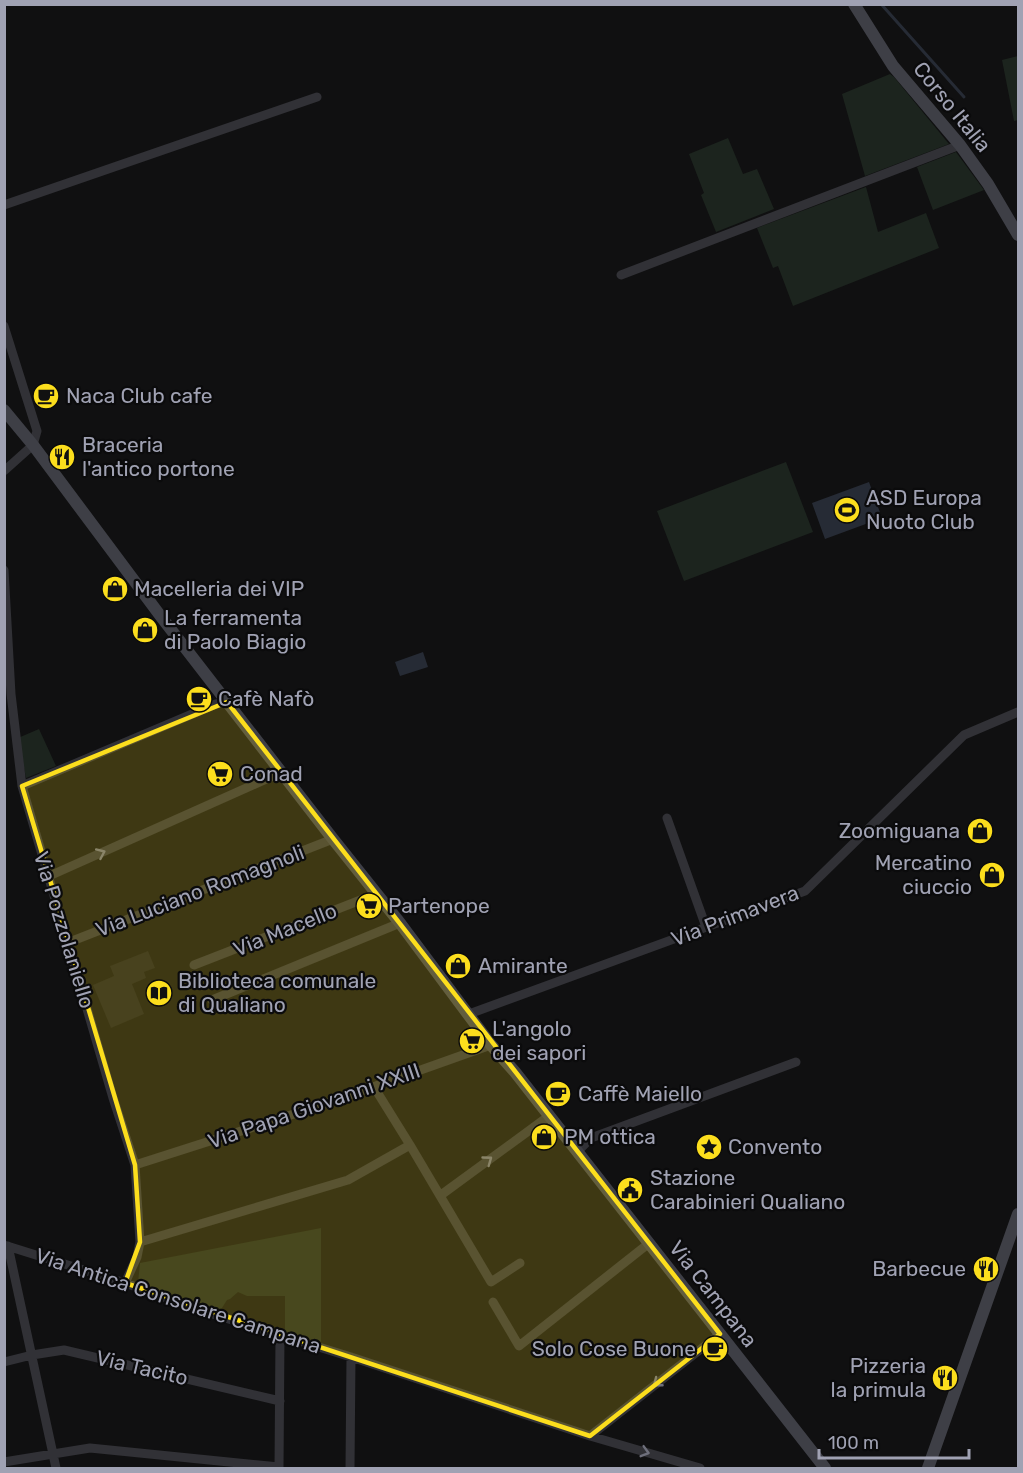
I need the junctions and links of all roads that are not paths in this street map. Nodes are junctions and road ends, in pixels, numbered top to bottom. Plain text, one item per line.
1 (854, 4) edge
2 (317, 97) dead end
3 (960, 145) junction
4 (4, 205) edge
5 (1018, 235) edge
6 (621, 275) dead end
7 (4, 326) edge
8 (4, 410) edge
9 (33, 444) junction
10 (4, 471) edge
11 (4, 570) edge
12 (226, 702) junction
13 (1018, 712) edge
14 (282, 772) junction
15 (22, 786) junction
16 (667, 818) dead end
17 (333, 839) junction
18 (47, 877) junction
19 (376, 894) junction
20 (400, 923) junction
21 (706, 927) junction
22 (67, 943) junction
23 (194, 966) dead end
24 (212, 1000) dead end
25 (469, 1014) junction
26 (491, 1045) junction
27 (796, 1062) dead end
28 (374, 1087) junction
29 (549, 1116) junction
30 (410, 1144) junction
31 (577, 1152) junction
32 (135, 1165) junction
33 (441, 1195) junction
34 (1018, 1214) edge
35 (140, 1242) junction
36 (648, 1244) junction
37 (6, 1245) edge
38 (520, 1263) dead end
39 (125, 1283) junction
40 (493, 1302) dead end
41 (720, 1334) junction
42 (280, 1335) junction
43 (32, 1355) junction
44 (351, 1357) junction
45 (4, 1362) edge
46 (280, 1401) junction
47 (590, 1436) junction
48 (53, 1454) junction
49 (4, 1462) edge
50 (56, 1468) edge
51 (279, 1468) edge
52 (350, 1468) edge
53 (700, 1468) edge
54 (825, 1468) edge
55 (928, 1468) edge

1 - 3 main road, Corso Italia
2 - 4 street
3 - 5 main road, Corso Italia
3 - 6 street
7 - 9 street
8 - 9 main road, Via Campana
9 - 10 street
9 - 12 main road, Via Campana
11 - 15 street, Via Pozzolaniello
12 - 14 main road, Via Campana
12 - 15 street
13 - 21 street, Via Primavera
14 - 17 main road, Via Campana
18 -> 14 street
15 - 18 street, Via Pozzolaniello
16 - 21 street
17 - 19 main road, Via Campana
17 - 22 street, Via Luciano Romagnoli
18 - 22 street, Via Pozzolaniello
19 - 20 main road, Via Campana
19 - 23 street, Via Macello
20 - 24 street
20 - 25 main road, Via Campana
21 - 25 street, Via Primavera
22 - 32 street, Via Pozzolaniello
25 - 26 main road, Via Campana
26 - 28 street, Via Papa Giovanni XXIII
26 - 29 main road, Via Campana
27 - 31 street
28 - 30 street
28 - 32 street, Via Papa Giovanni XXIII
29 - 31 main road, Via Campana
33 -> 29 street
30 - 33 street
30 - 35 street
31 - 36 main road, Via Campana
32 - 35 street, Via Pozzolaniello
33 - 38 street
34 - 55 main road
35 - 39 street, Via Pozzolaniello
36 - 40 street
36 - 41 main road, Via Campana
37 - 39 street, Via Antica Consolare Campana
37 - 43 street
39 - 42 street, Via Antica Consolare Campana
41 -> 47 street
41 - 54 main road, Via Campana
42 - 44 street, Via Antica Consolare Campana
42 - 46 street
43 - 45 street, Via Tacito
43 - 46 street, Via Tacito
43 - 48 street
44 - 47 street, Via Antica Consolare Campana
44 - 52 street
46 - 51 street
47 -> 53 street, Via Antica Consolare Campana
48 - 49 street
48 - 50 street
48 - 51 street

